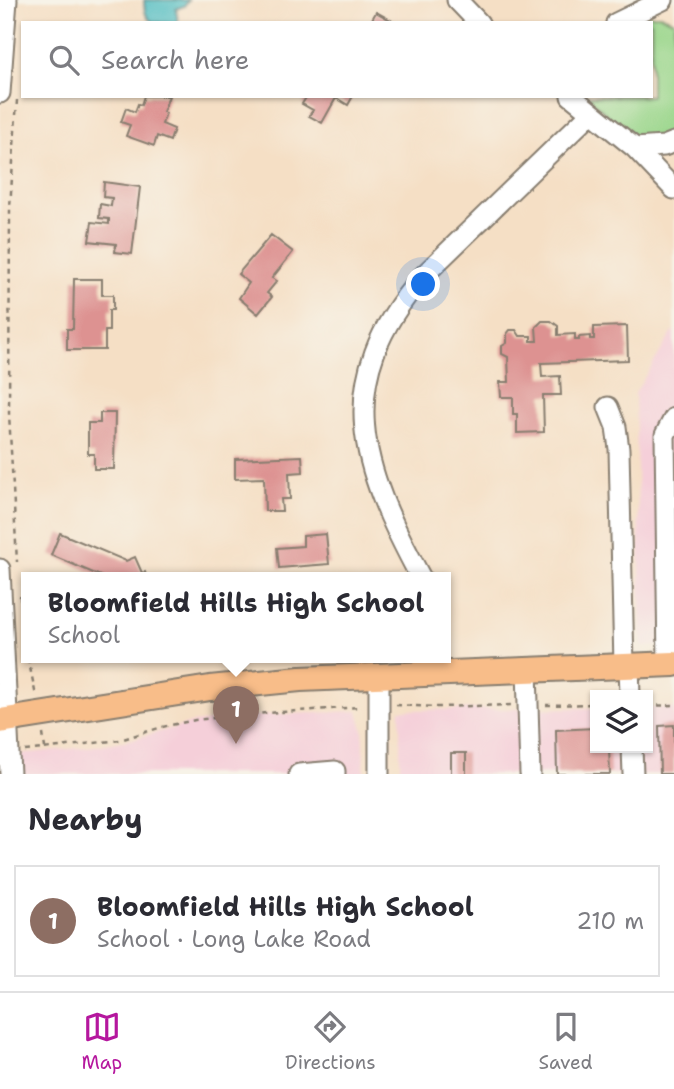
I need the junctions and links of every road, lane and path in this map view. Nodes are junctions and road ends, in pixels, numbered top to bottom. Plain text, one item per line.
1 (7, 0) edge
2 (457, 0) edge
3 (660, 2) edge
4 (674, 14) edge
5 (477, 21) edge
6 (620, 21) edge
7 (8, 97) edge
8 (573, 98) edge
9 (590, 114) junction
10 (674, 142) edge
11 (635, 148) junction
12 (674, 189) edge
13 (608, 407) dead end
14 (674, 418) edge
15 (9, 568) edge
16 (418, 572) edge
17 (20, 591) dead end
18 (21, 600) edge
19 (29, 663) edge
20 (671, 664) edge
21 (437, 665) edge
22 (626, 666) junction
23 (527, 669) junction
24 (379, 674) junction
25 (35, 688) dead end
26 (629, 690) edge
27 (590, 704) edge
28 (400, 705) dead end
29 (528, 705) junction
30 (674, 705) edge
31 (653, 706) edge
32 (356, 708) dead end
33 (3, 721) edge
34 (43, 736) dead end
35 (45, 749) junction
36 (24, 751) dead end
37 (632, 753) edge
38 (10, 774) edge
39 (299, 774) edge
40 (335, 774) edge
41 (379, 774) edge
42 (530, 774) edge
43 (633, 774) edge

1 - 7 street
2 - 5 street
3 - 4 street
3 - 6 street
7 - 15 path
8 - 9 street
9 - 11 street
9 - 16 street
10 - 11 street
11 - 12 street
13 - 22 street
14 - 20 street
15 - 33 street
17 - 18 path
19 - 25 path
20 - 22 main road
21 - 23 main road
21 - 24 main road
22 - 23 main road
22 - 26 street
23 - 29 street
24 - 33 main road
24 - 41 street
27 - 29 path
28 - 29 path
29 - 42 street
30 - 31 path
32 - 35 path
33 - 38 street
34 - 35 path
35 - 36 path
37 - 43 street
39 - 40 street

